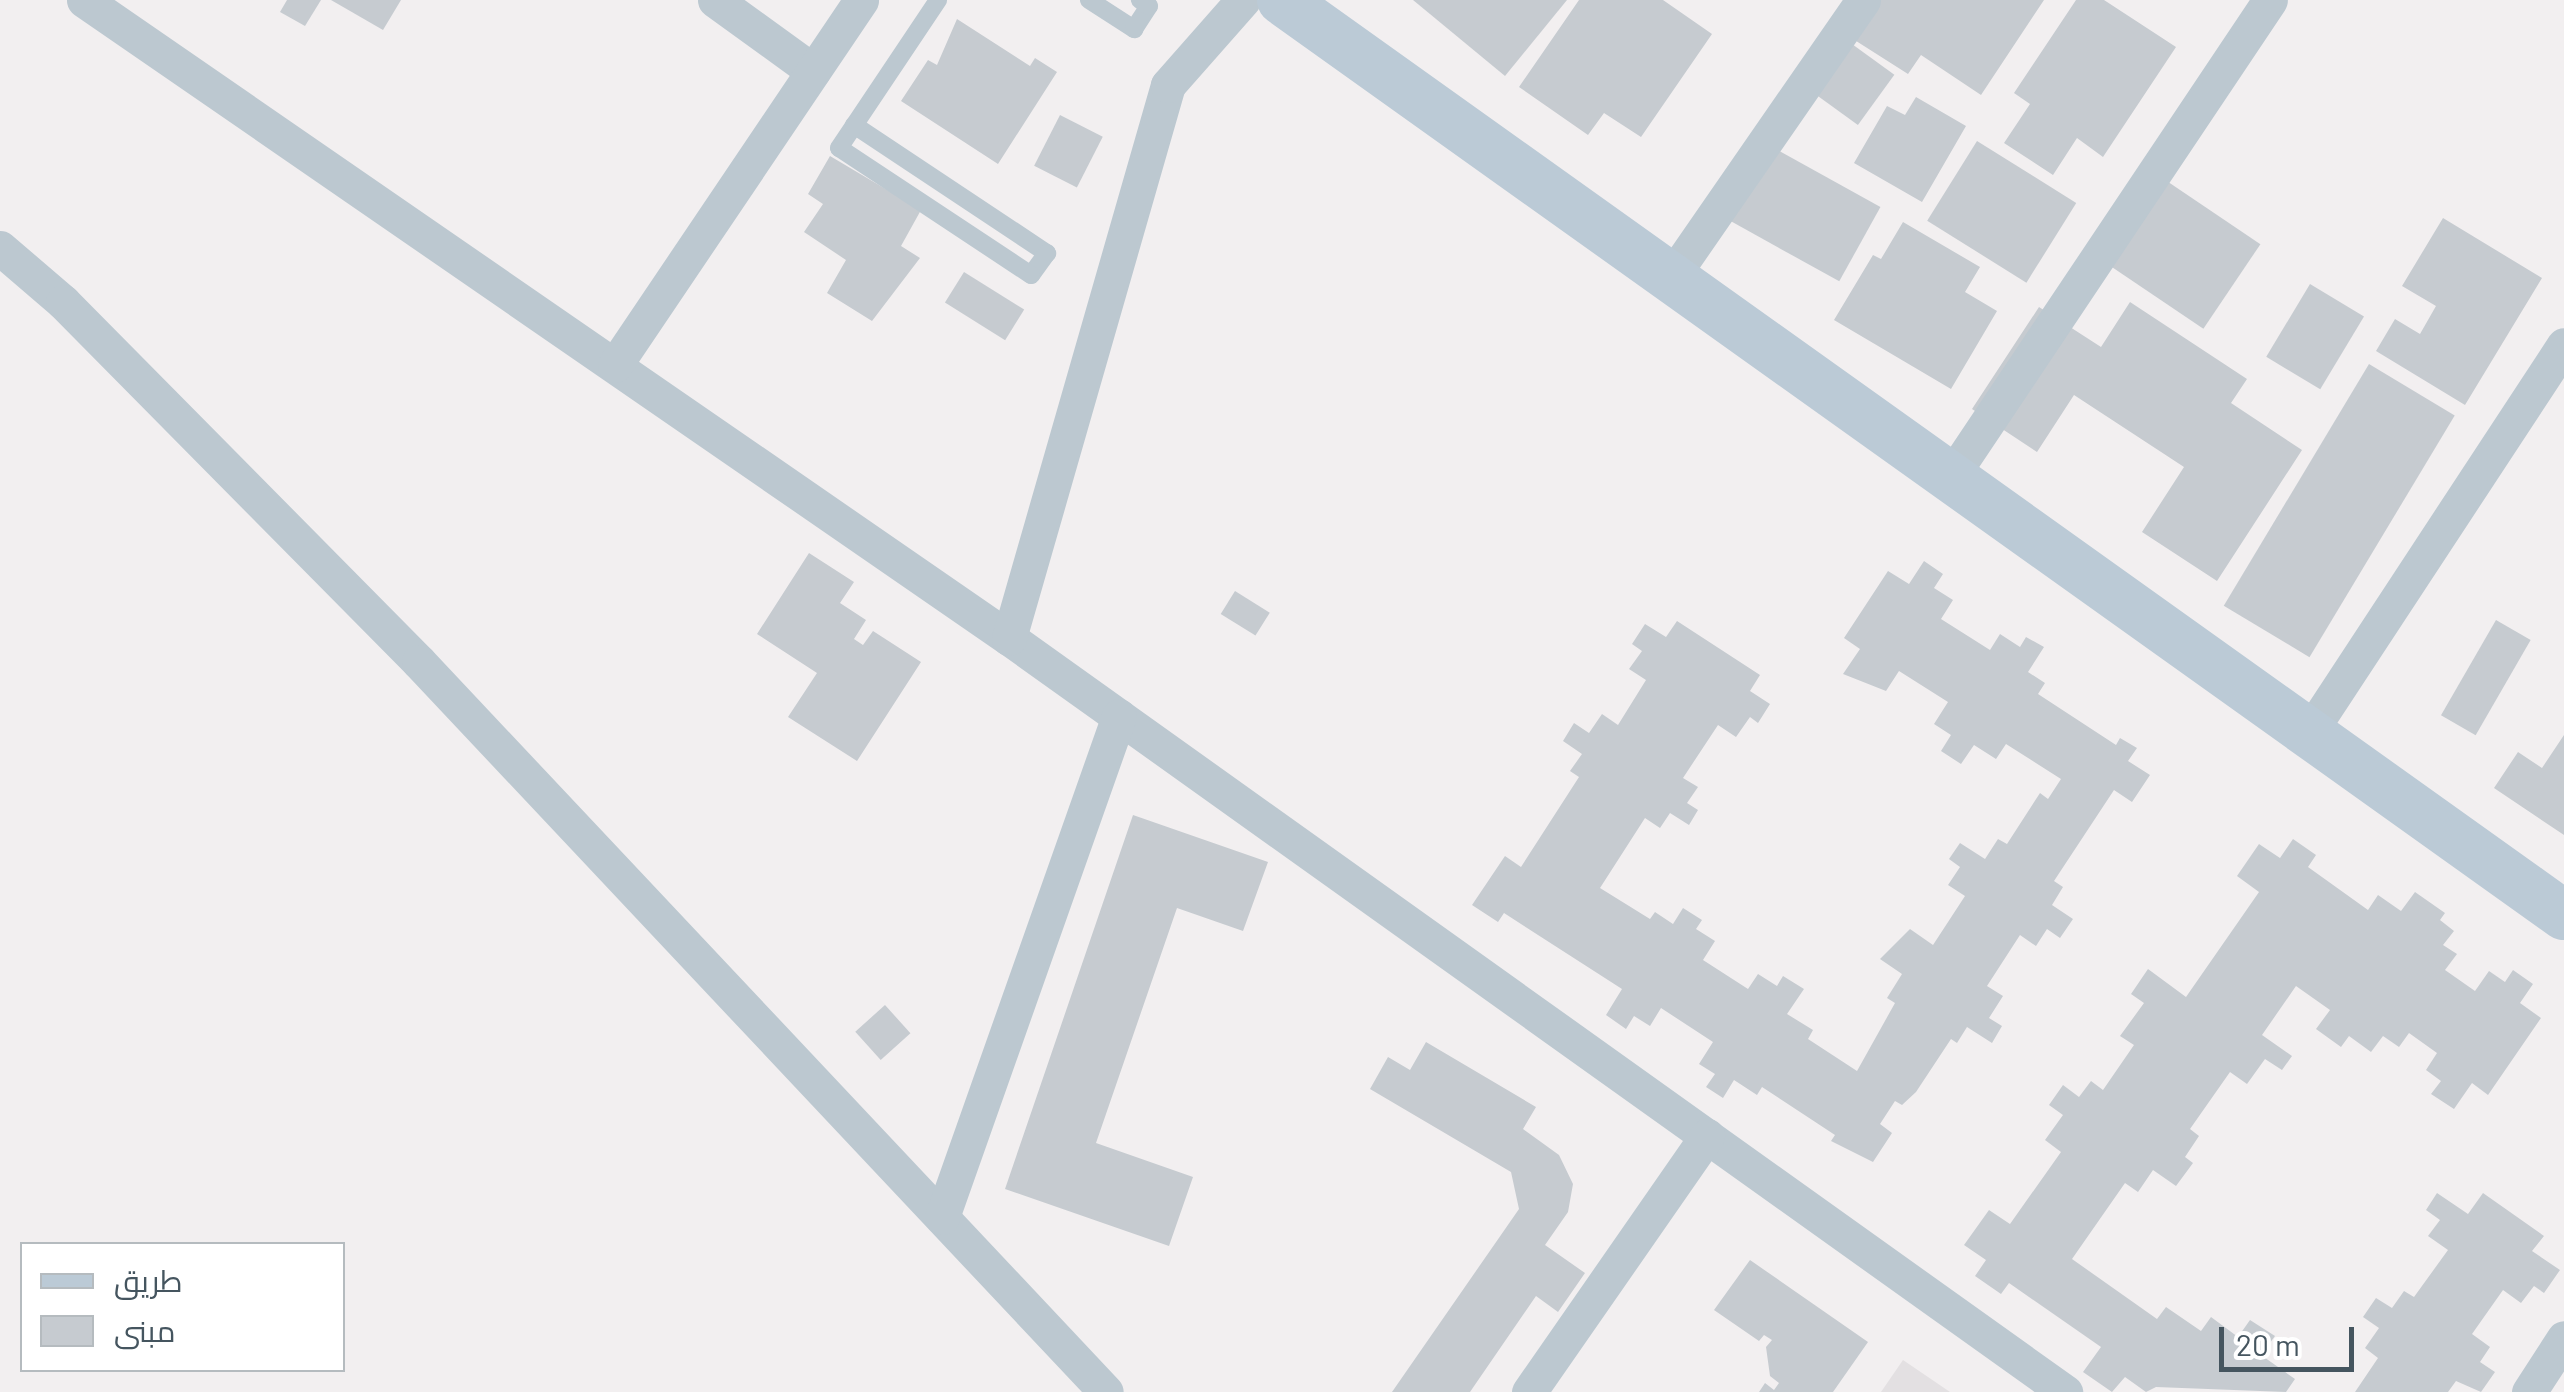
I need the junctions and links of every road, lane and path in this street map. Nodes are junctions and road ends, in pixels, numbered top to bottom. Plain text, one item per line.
1 (84, 0) edge
2 (715, 0) edge
3 (861, 0) edge
4 (938, 0) edge
5 (1089, 0) edge
6 (1140, 0) edge
7 (1243, 0) edge
8 (1282, 0) edge
9 (1863, 0) edge
10 (2270, 0) edge
11 (813, 70) junction
12 (854, 125) junction
13 (0, 248) edge
14 (1670, 280) junction
15 (2564, 344) edge
16 (615, 365) junction
17 (1950, 478) junction
18 (1010, 638) junction
19 (1119, 716) junction
20 (2309, 733) junction
21 (2564, 915) edge
22 (1707, 1136) junction
23 (942, 1217) junction
24 (2564, 1338) edge
25 (1106, 1392) edge
26 (1529, 1392) edge
27 (2065, 1392) edge
28 (2529, 1392) edge

1 - 16 street
2 - 11 street
3 - 11 street
4 - 12 lane
5 - 6 lane
7 - 18 street
8 - 14 street
9 - 14 street
10 - 17 street
11 - 16 street
12 - 12 lane
13 - 23 street
14 - 17 street
15 - 20 street
16 - 18 street
17 - 20 street
18 - 19 street
19 - 22 street
19 - 23 street
20 - 21 street
22 - 26 street
22 - 27 street
23 - 25 street
24 - 28 street

